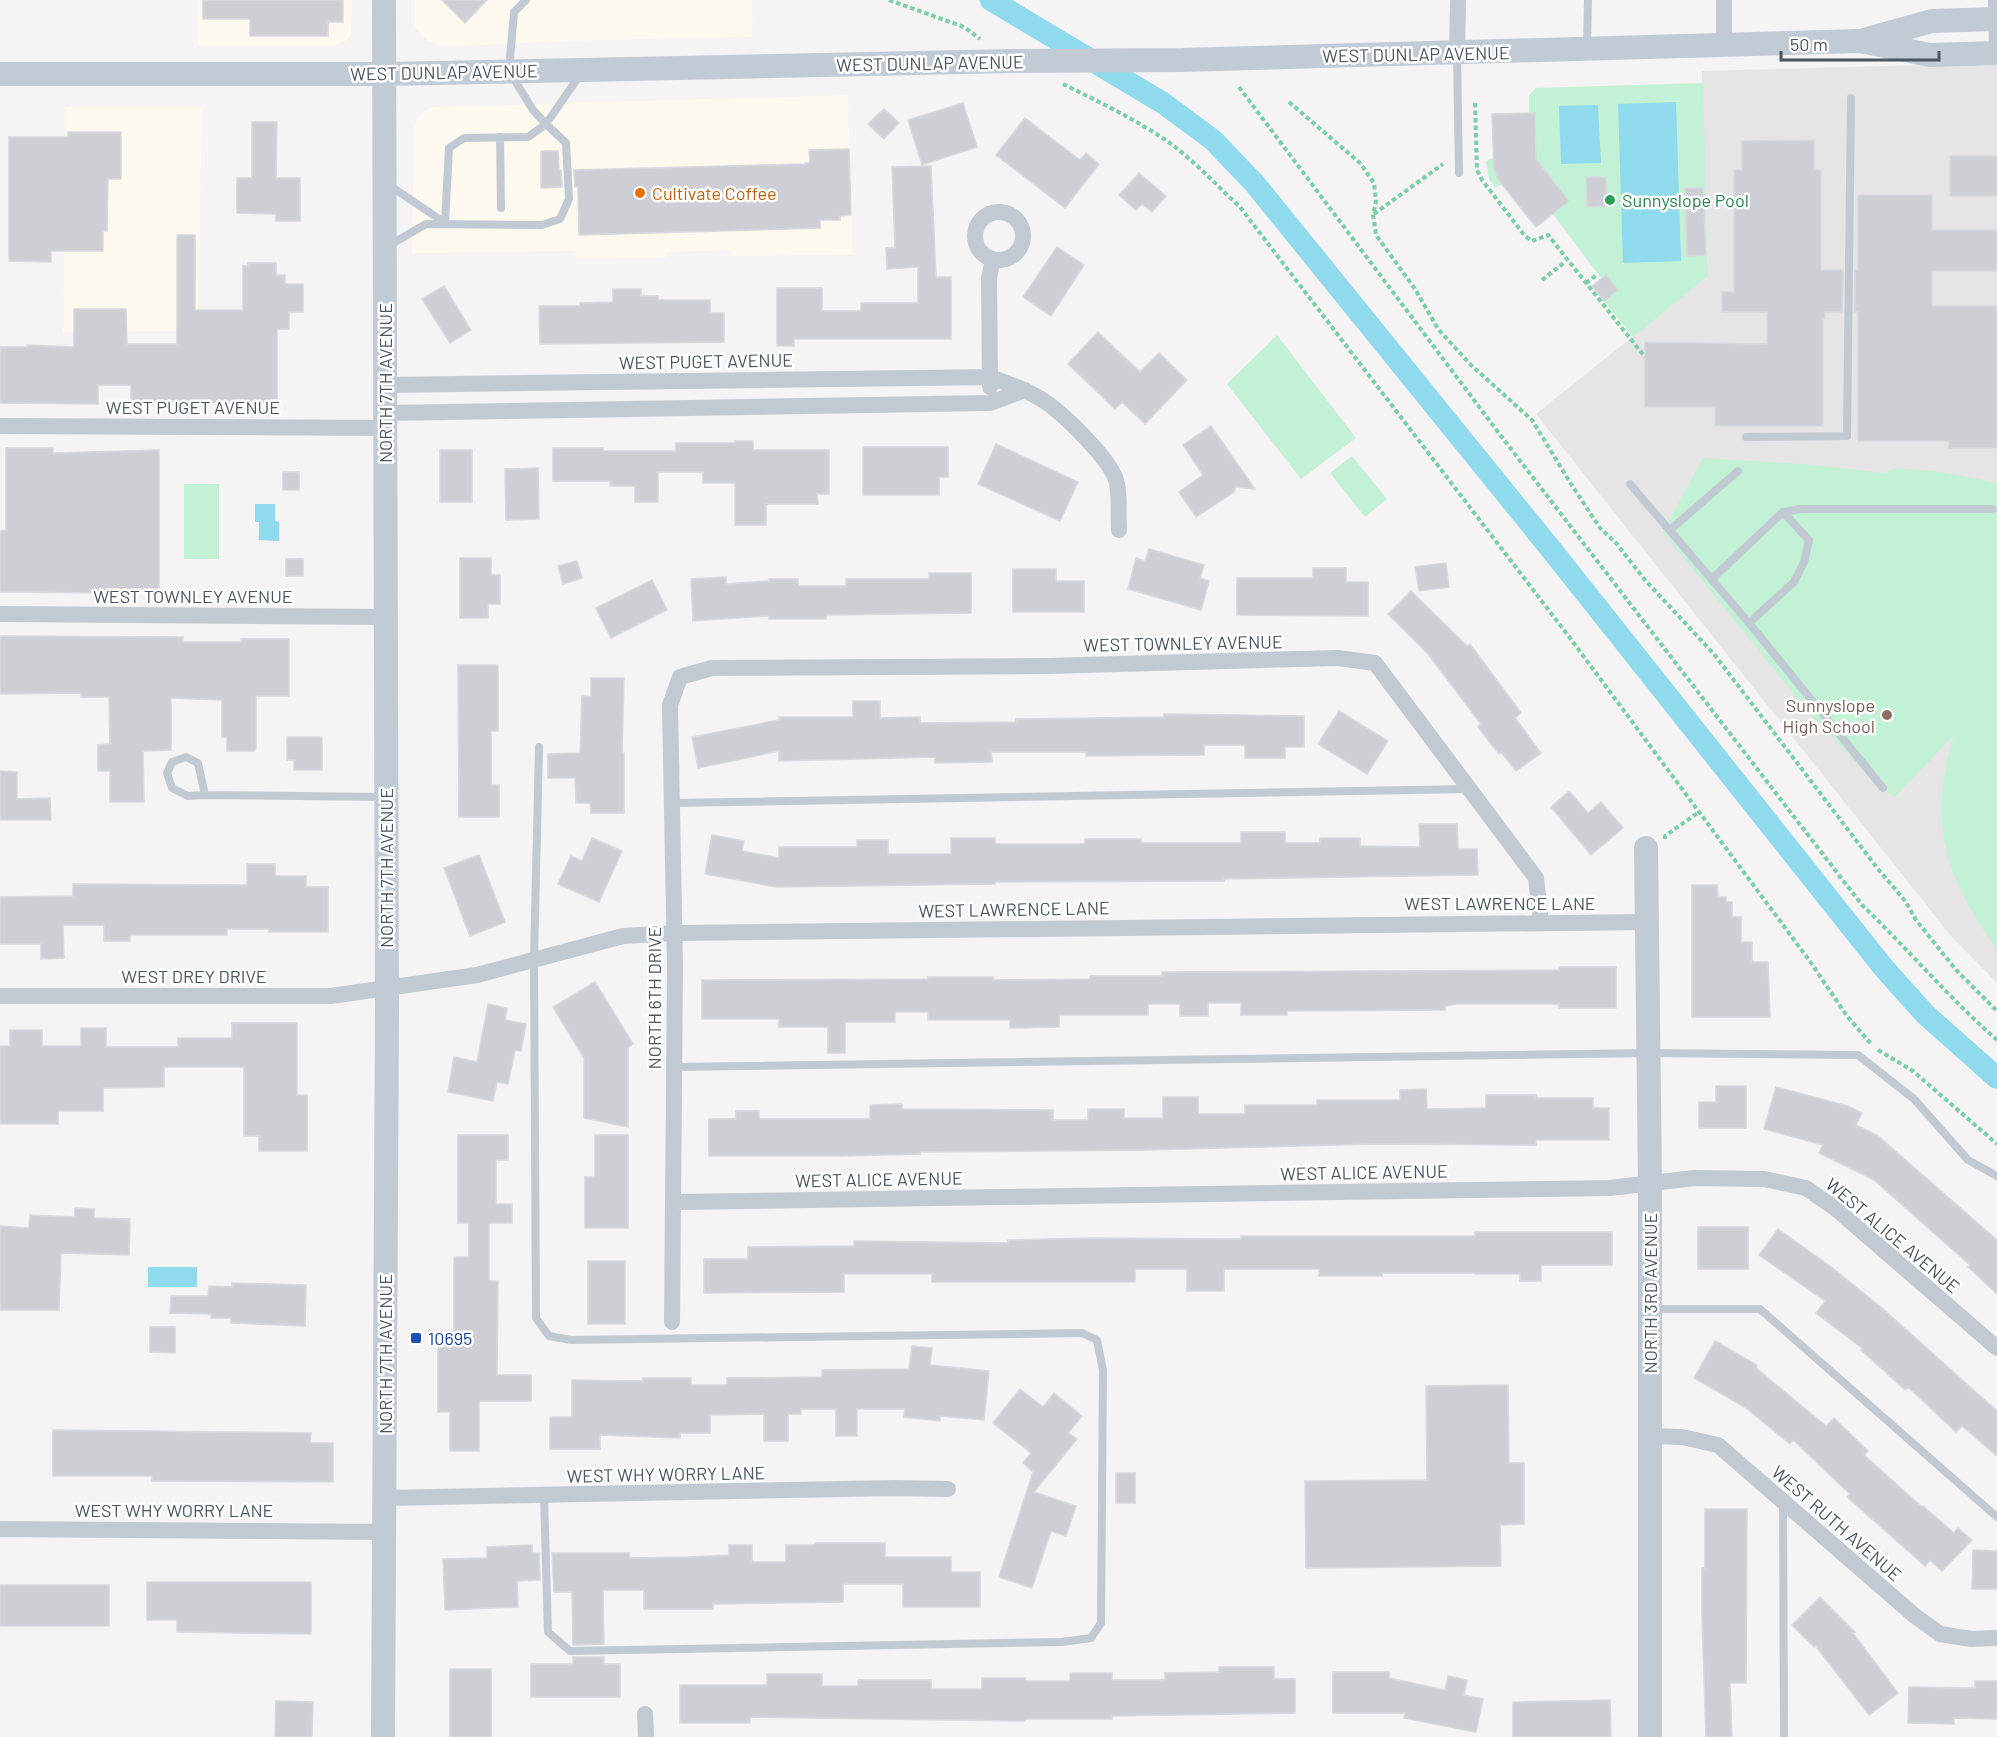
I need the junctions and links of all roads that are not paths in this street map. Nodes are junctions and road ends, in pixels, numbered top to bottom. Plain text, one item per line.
1 (384, 0) edge
2 (526, 0) edge
3 (1458, 0) edge
4 (1588, 0) edge
5 (1725, 0) edge
6 (1996, 13) edge
7 (1860, 41) junction
8 (1724, 45) junction
9 (1587, 50) junction
10 (1457, 53) junction
11 (1997, 53) edge
12 (584, 70) junction
13 (509, 71) junction
14 (0, 74) edge
15 (384, 74) junction
16 (1851, 98) dead end
17 (546, 124) junction
18 (500, 137) junction
19 (1459, 173) dead end
20 (385, 182) junction
21 (501, 208) dead end
22 (445, 223) junction
23 (385, 248) junction
24 (993, 261) dead end
25 (990, 377) junction
26 (804, 379) junction
27 (385, 385) junction
28 (1025, 390) junction
29 (990, 403) junction
30 (804, 406) junction
31 (385, 421) junction
32 (0, 426) edge
33 (1746, 437) dead end
34 (1738, 471) dead end
35 (1630, 484) dead end
36 (1993, 509) dead end
37 (1783, 512) junction
38 (1119, 530) dead end
39 (1670, 530) junction
40 (1712, 579) junction
41 (0, 614) edge
42 (386, 617) junction
43 (1749, 623) junction
44 (680, 677) joint
45 (538, 747) dead end
46 (1882, 788) dead end
47 (1470, 789) junction
48 (205, 795) junction
49 (386, 797) junction
50 (672, 803) junction
51 (1646, 848) road end
52 (1541, 922) junction
53 (1647, 922) junction
54 (674, 933) junction
55 (534, 959) junction
56 (387, 988) junction
57 (0, 996) edge
58 (1649, 1053) junction
59 (674, 1067) junction
60 (1997, 1176) edge
61 (1650, 1183) junction
62 (673, 1202) junction
63 (1650, 1309) junction
64 (672, 1322) dead end
65 (1997, 1348) edge
66 (1651, 1436) junction
67 (948, 1489) dead end
68 (544, 1496) junction
69 (384, 1498) junction
70 (1783, 1503) junction
71 (1997, 1518) edge
72 (0, 1529) edge
73 (384, 1532) junction
74 (1997, 1638) edge
75 (645, 1714) dead end
76 (383, 1737) edge
77 (646, 1737) edge
78 (1650, 1737) edge
79 (1785, 1737) edge

1 - 15 main road, NORTH 7TH AVENUE
2 - 13 lane
3 - 10 street
4 - 9 lane
5 - 8 street
6 - 7 main road, WEST DUNLAP AVENUE
6 - 11 street
7 - 8 main road, WEST DUNLAP AVENUE
7 - 11 main road, WEST DUNLAP AVENUE
8 - 9 main road, WEST DUNLAP AVENUE
9 - 10 main road, WEST DUNLAP AVENUE
10 - 12 main road, WEST DUNLAP AVENUE
10 - 19 lane
12 - 13 main road, WEST DUNLAP AVENUE
12 - 17 lane
13 - 15 main road, WEST DUNLAP AVENUE
13 - 17 lane
14 - 15 main road, WEST DUNLAP AVENUE
15 - 20 main road, NORTH 7TH AVENUE
16 - 33 lane
17 - 18 lane
17 - 22 lane
18 - 21 lane
18 - 22 lane
20 - 22 lane
20 - 23 main road, NORTH 7TH AVENUE
22 - 23 lane
23 - 27 main road, NORTH 7TH AVENUE
24 - 25 street
25 - 26 street, WEST PUGET AVENUE
25 - 28 street, WEST PUGET AVENUE
25 - 29 street
26 - 27 street, WEST PUGET AVENUE
26 - 30 street
27 - 31 main road, NORTH 7TH AVENUE
28 - 29 street, WEST PUGET AVENUE
28 - 38 street, WEST PUGET AVENUE
29 - 30 street, WEST PUGET AVENUE
30 - 31 street, WEST PUGET AVENUE
31 - 32 street, WEST PUGET AVENUE
31 - 42 main road, NORTH 7TH AVENUE
34 - 39 lane
35 - 39 lane
36 - 37 lane
37 - 40 lane
37 - 43 lane
39 - 40 lane
40 - 43 lane
41 - 42 street, WEST TOWNLEY AVENUE
42 - 49 main road, NORTH 7TH AVENUE
43 - 46 lane
44 - 47 street, WEST TOWNLEY AVENUE
44 - 50 street, NORTH 6TH DRIVE
45 - 55 lane
47 - 50 lane
47 - 52 street, WEST TOWNLEY AVENUE
48 - 48 lane
48 - 49 lane
49 - 56 main road, NORTH 7TH AVENUE
50 - 54 street, NORTH 6TH DRIVE
51 - 53 main road, NORTH 3RD AVENUE
52 - 53 street, WEST LAWRENCE LANE
52 - 54 street, WEST LAWRENCE LANE
53 - 58 main road, NORTH 3RD AVENUE
54 - 55 street, WEST LAWRENCE LANE
54 - 59 street, NORTH 6TH DRIVE
55 - 56 street, WEST LAWRENCE LANE
55 - 68 lane
56 - 57 street, WEST DREY DRIVE
56 - 69 main road, NORTH 7TH AVENUE
58 - 59 lane
58 - 60 lane
58 - 61 main road, NORTH 3RD AVENUE
59 - 62 street, NORTH 6TH DRIVE
61 - 62 street, WEST ALICE AVENUE
61 - 63 main road, NORTH 3RD AVENUE
61 - 65 street, WEST ALICE AVENUE
62 - 64 street, NORTH 6TH DRIVE
63 - 66 main road, NORTH 3RD AVENUE
63 - 71 lane
66 - 70 street, WEST RUTH AVENUE
66 - 78 main road, NORTH 3RD AVENUE
67 - 68 street, WEST WHY WORRY LANE
68 - 69 street, WEST WHY WORRY LANE
69 - 73 main road, NORTH 7TH AVENUE
70 - 74 street, WEST RUTH AVENUE
70 - 79 lane
72 - 73 street, WEST WHY WORRY LANE
73 - 76 main road, NORTH 7TH AVENUE
75 - 77 street

